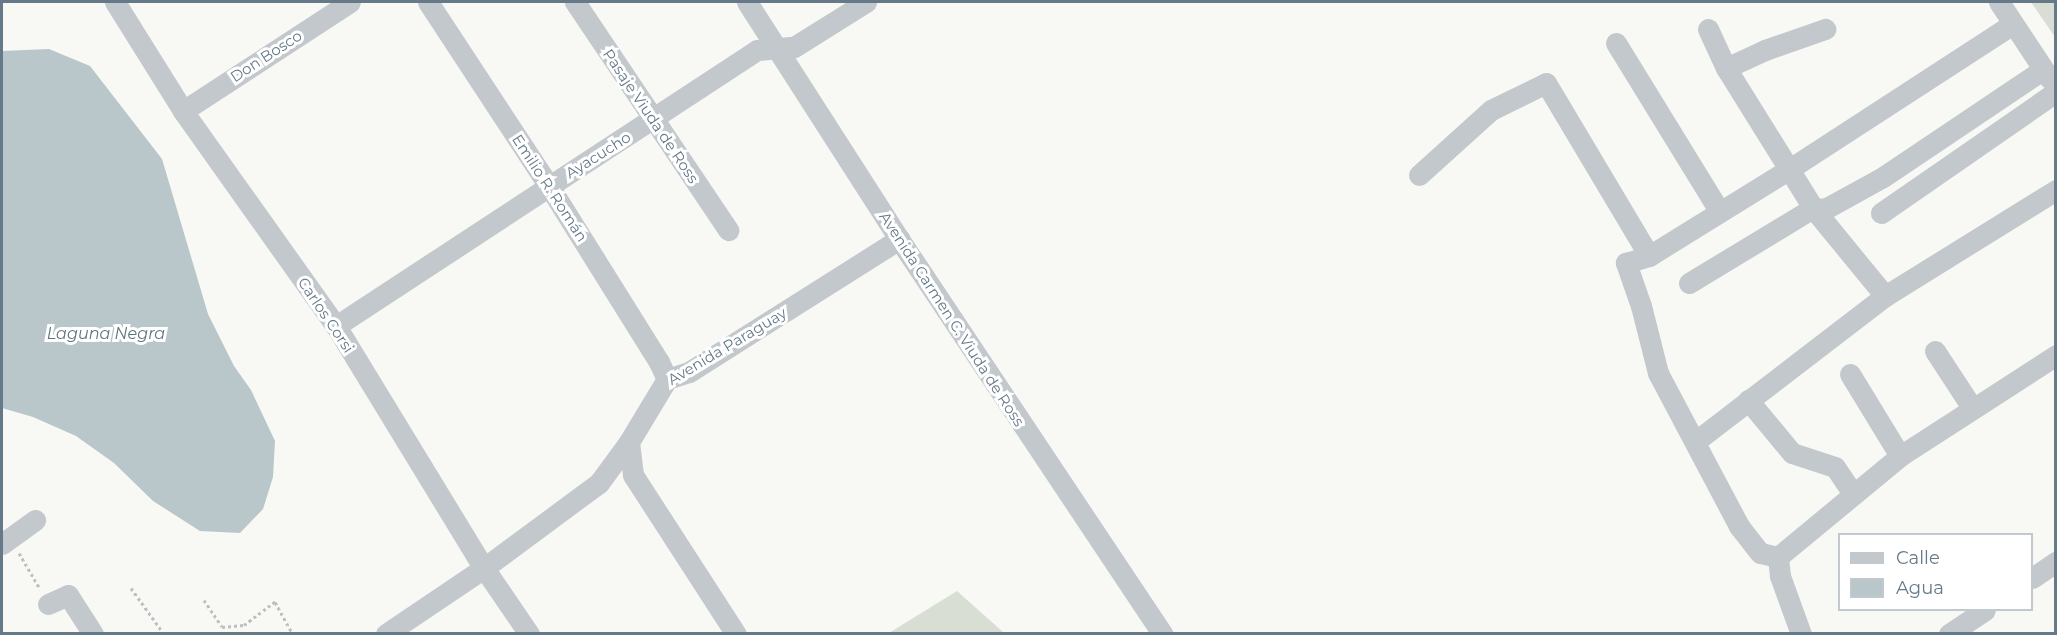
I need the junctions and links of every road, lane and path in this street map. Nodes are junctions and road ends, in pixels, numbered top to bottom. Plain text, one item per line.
1 (115, 2) edge
2 (350, 2) edge
3 (428, 2) edge
4 (575, 2) edge
5 (747, 2) edge
6 (866, 2) edge
7 (1999, 2) edge
8 (2013, 24) junction
9 (1708, 28) dead end
10 (1825, 29) dead end
11 (1616, 43) dead end
12 (778, 49) junction
13 (1726, 68) junction
14 (2049, 78) edge
15 (2055, 92) edge
16 (183, 111) junction
17 (653, 120) junction
18 (1791, 168) junction
19 (1419, 175) dead end
20 (549, 186) junction
21 (2055, 190) edge
22 (1813, 208) junction
23 (1720, 212) junction
24 (1881, 213) dead end
25 (728, 230) dead end
26 (899, 239) junction
27 (1648, 256) junction
28 (1689, 283) dead end
29 (1885, 296) junction
30 (336, 326) junction
31 (1935, 351) dead end
32 (2055, 356) edge
33 (1850, 374) dead end
34 (667, 379) junction
35 (1748, 400) junction
36 (1973, 409) junction
37 (1696, 441) junction
38 (629, 442) junction
39 (1900, 456) junction
40 (1853, 494) junction
41 (35, 520) dead end
42 (6, 541) edge
43 (1778, 557) junction
44 (2055, 562) edge
45 (483, 568) junction
46 (2033, 577) edge
47 (130, 588) dead end
48 (204, 600) dead end
49 (48, 604) joint
50 (1982, 611) edge
51 (222, 627) junction
52 (93, 633) edge
53 (164, 633) edge
54 (222, 633) edge
55 (293, 633) edge
56 (386, 633) edge
57 (529, 633) edge
58 (736, 633) edge
59 (1161, 633) edge
60 (1801, 633) edge
61 (1949, 633) edge

1 - 16 street, Carlos Corsi
2 - 16 street, Don Bosco
3 - 20 street, Emilio R. Román
4 - 17 street, Pasaje Viuda de Ross
5 - 12 street, Avenida Carmen C. Viuda de Ross
6 - 12 street, Ayacucho
7 - 8 street
8 - 14 street
8 - 18 street
9 - 13 street
10 - 13 street
11 - 23 street
12 - 17 street, Ayacucho
12 - 26 street, Avenida Carmen C. Viuda de Ross
13 - 18 street
14 - 22 street
15 - 24 street
16 - 30 street, Carlos Corsi
17 - 20 street, Ayacucho
17 - 25 street, Pasaje Viuda de Ross
18 - 22 street
18 - 23 street
19 - 27 street
20 - 30 street, Ayacucho
20 - 34 street, Emilio R. Román
21 - 29 street
22 - 28 street
22 - 29 street
23 - 27 street
26 - 34 street, Avenida Paraguay
26 - 59 street, Avenida Carmen C. Viuda de Ross
27 - 37 street
29 - 35 street
30 - 45 street, Carlos Corsi
31 - 36 street
32 - 36 street
33 - 39 street
34 - 38 street, Avenida Paraguay
35 - 37 street
35 - 40 street
36 - 39 street
37 - 43 street
38 - 45 street, Avenida Paraguay
38 - 58 street
39 - 40 street
40 - 43 street
41 - 42 street
42 - 49 path
43 - 60 street
44 - 46 street
45 - 56 street, Avenida Paraguay
45 - 57 street, Carlos Corsi
47 - 53 path
48 - 51 path
49 - 52 street
50 - 61 street
51 - 54 path
51 - 55 path

